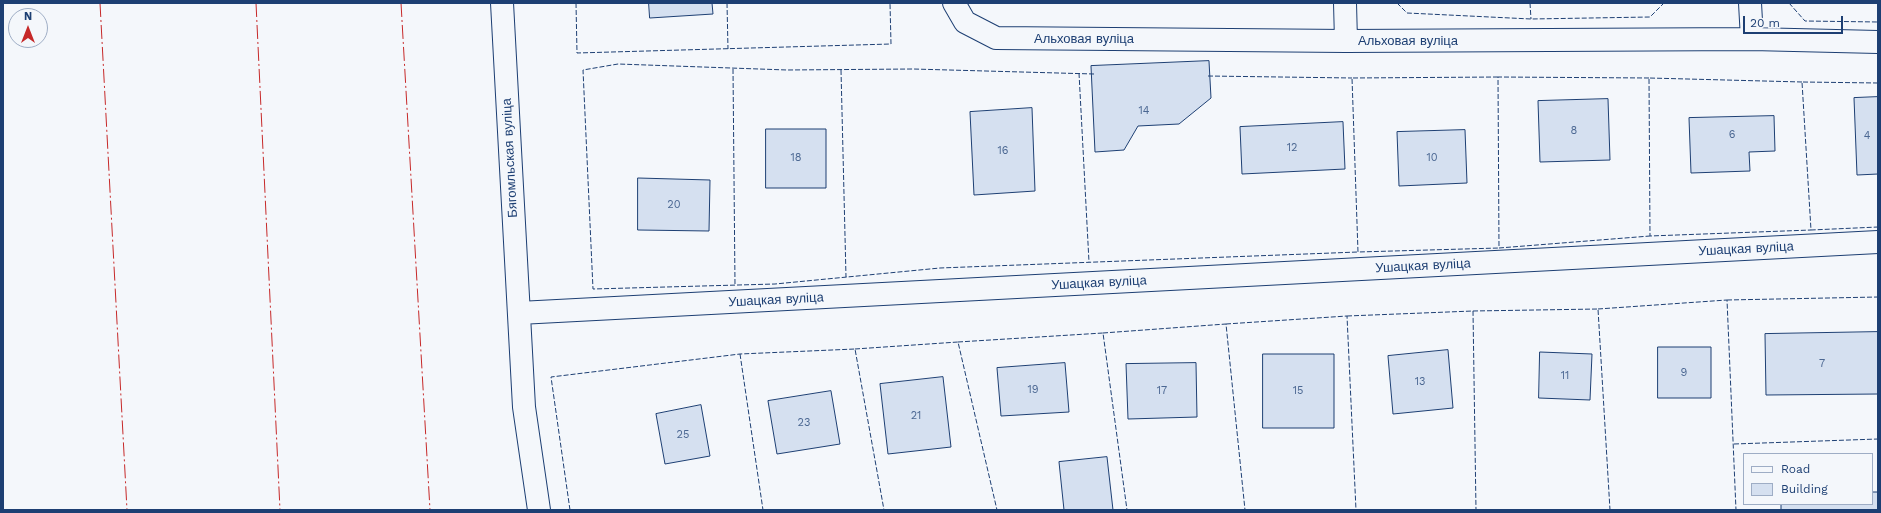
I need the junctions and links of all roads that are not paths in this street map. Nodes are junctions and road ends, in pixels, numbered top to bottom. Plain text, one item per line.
1 (502, 3) edge
2 (954, 3) edge
3 (1345, 3) edge
4 (1750, 3) edge
5 (1752, 39) junction
6 (1346, 41) junction
7 (1878, 42) edge
8 (1878, 242) edge
9 (519, 313) junction
10 (540, 510) edge

1 - 9 street, Бягомльская вуліца
2 - 6 street, Альховая вуліца
3 - 6 street
4 - 5 street
5 - 6 street, Альховая вуліца
5 - 7 street, Альховая вуліца
8 - 9 street, Ушацкая вуліца
9 - 10 street

